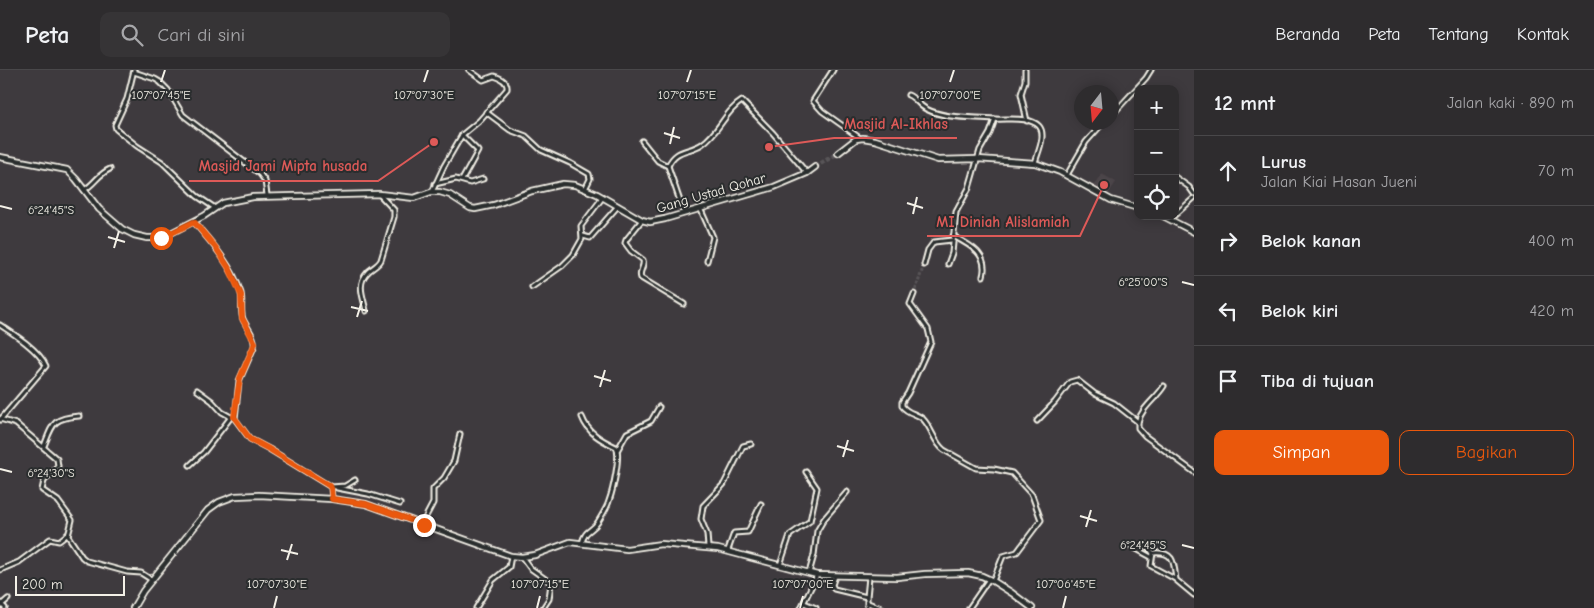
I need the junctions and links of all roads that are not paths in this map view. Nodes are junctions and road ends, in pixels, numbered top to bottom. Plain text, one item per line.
1 (833, 70) edge
2 (1025, 70) edge
3 (1151, 70) edge
4 (134, 71) edge
5 (471, 71) edge
6 (908, 95) dead end
7 (1119, 107) edge
8 (486, 112) junction
9 (995, 119) junction
10 (1027, 121) junction
11 (1097, 130) edge
12 (462, 135) junction
13 (860, 138) junction
14 (642, 141) dead end
15 (838, 153) tunnel mouth
16 (0, 157) edge
17 (978, 159) junction
18 (1034, 163) junction
19 (668, 166) junction
20 (814, 167) tunnel mouth
21 (110, 169) dead end
22 (807, 173) junction
23 (1067, 175) junction
24 (483, 179) dead end
25 (462, 180) junction
26 (1179, 180) edge
27 (435, 184) junction
28 (585, 189) junction
29 (84, 190) junction
30 (431, 192) junction
31 (379, 194) junction
32 (1194, 194) edge
33 (267, 195) junction
34 (603, 197) junction
35 (1194, 198) edge
36 (618, 205) junction
37 (1134, 207) edge
38 (215, 208) junction
39 (700, 208) junction
40 (1179, 212) edge
41 (684, 213) junction
42 (642, 220) junction
43 (1178, 220) edge
44 (194, 222) junction
45 (1194, 232) edge
46 (582, 236) junction
47 (952, 238) junction
48 (707, 261) dead end
49 (948, 264) dead end
50 (924, 265) tunnel mouth
51 (983, 276) dead end
52 (532, 287) dead end
53 (914, 294) tunnel mouth
54 (684, 304) dead end
55 (366, 311) dead end
56 (0, 325) edge
57 (1164, 386) dead end
58 (197, 390) dead end
59 (659, 407) dead end
60 (79, 416) dead end
61 (232, 417) junction
62 (582, 417) dead end
63 (0, 419) edge
64 (1036, 421) dead end
65 (1138, 422) junction
66 (460, 434) dead end
67 (751, 444) dead end
68 (44, 446) junction
69 (618, 450) junction
70 (190, 465) dead end
71 (806, 472) dead end
72 (1194, 472) edge
73 (355, 480) dead end
74 (331, 488) junction
75 (337, 488) junction
76 (847, 492) dead end
77 (332, 499) junction
78 (400, 504) dead end
79 (761, 504) dead end
80 (422, 524) junction
81 (68, 534) junction
82 (582, 543) junction
83 (1129, 545) dead end
84 (1146, 545) dead end
85 (708, 547) junction
86 (728, 550) junction
87 (1152, 555) junction
88 (511, 556) junction
89 (522, 557) junction
90 (780, 566) junction
91 (0, 570) edge
92 (810, 570) junction
93 (817, 575) junction
94 (835, 576) junction
95 (869, 577) junction
96 (152, 580) junction
97 (991, 580) junction
98 (1176, 580) junction
99 (1194, 595) edge
100 (867, 597) junction
101 (8, 599) dead end
102 (804, 603) junction
103 (868, 603) junction
104 (0, 605) edge
105 (5, 608) edge
106 (133, 608) edge
107 (476, 608) edge
108 (543, 608) edge
109 (801, 608) edge
110 (816, 608) edge
111 (868, 608) edge
112 (881, 608) edge
113 (969, 608) edge
114 (1032, 608) edge

1 - 13 street
2 - 10 street
3 - 7 street
4 - 33 street
4 - 38 street
5 - 8 street
6 - 9 street
8 - 12 street
8 - 28 street
9 - 10 street
9 - 17 street
10 - 18 street
11 - 23 street
12 - 25 street
12 - 27 street
13 - 15 street
13 - 17 street
14 - 19 street
16 - 29 street, Gang Ustad Qohar
17 - 18 street
17 - 47 street
18 - 23 street
19 - 22 street
19 - 41 street
20 - 22 street, Gang Ustad Qohar
21 - 29 street
22 - 39 street, Gang Ustad Qohar
23 - 37 street
24 - 25 street
25 - 27 street
26 - 32 street
27 - 30 street
28 - 30 street, Gang Ustad Qohar
28 - 34 street, Gang Ustad Qohar
29 - 44 street, Gang Ustad Qohar
30 - 31 street, Gang Ustad Qohar
31 - 33 street, Gang Ustad Qohar
31 - 55 street
33 - 38 street, Gang Ustad Qohar
34 - 36 street, Gang Ustad Qohar
34 - 46 street
35 - 40 street
36 - 42 street, Gang Ustad Qohar
36 - 46 street
38 - 44 street, Gang Ustad Qohar
39 - 41 street, Gang Ustad Qohar
39 - 48 street
41 - 42 street, Gang Ustad Qohar
42 - 54 street
43 - 45 street
44 - 61 street
46 - 52 street
47 - 49 street
47 - 50 street
47 - 51 street
53 - 97 street
56 - 63 street
57 - 65 street
58 - 61 street
59 - 69 street
60 - 68 street
61 - 70 street
61 - 74 street
62 - 69 street
63 - 68 street
64 - 65 street
65 - 72 street
66 - 80 street
67 - 85 street
68 - 81 street
69 - 82 street
71 - 90 street
73 - 75 street
74 - 75 street
74 - 77 street
75 - 78 street
76 - 92 street
77 - 80 street
77 - 96 street
79 - 86 street
80 - 88 street
81 - 91 street
81 - 96 street
82 - 85 street
82 - 89 street
83 - 87 street
84 - 87 street
85 - 86 street
86 - 90 street
87 - 98 street
87 - 98 street
88 - 89 street
88 - 107 street
89 - 108 street
90 - 92 street
92 - 93 street
93 - 94 street
93 - 102 street
94 - 95 street
94 - 100 street
95 - 97 street
95 - 100 street
96 - 106 street
97 - 113 street
97 - 114 street
98 - 99 street
100 - 103 street
101 - 104 street
102 - 109 street
102 - 110 street
103 - 111 street
103 - 112 street
104 - 105 street

